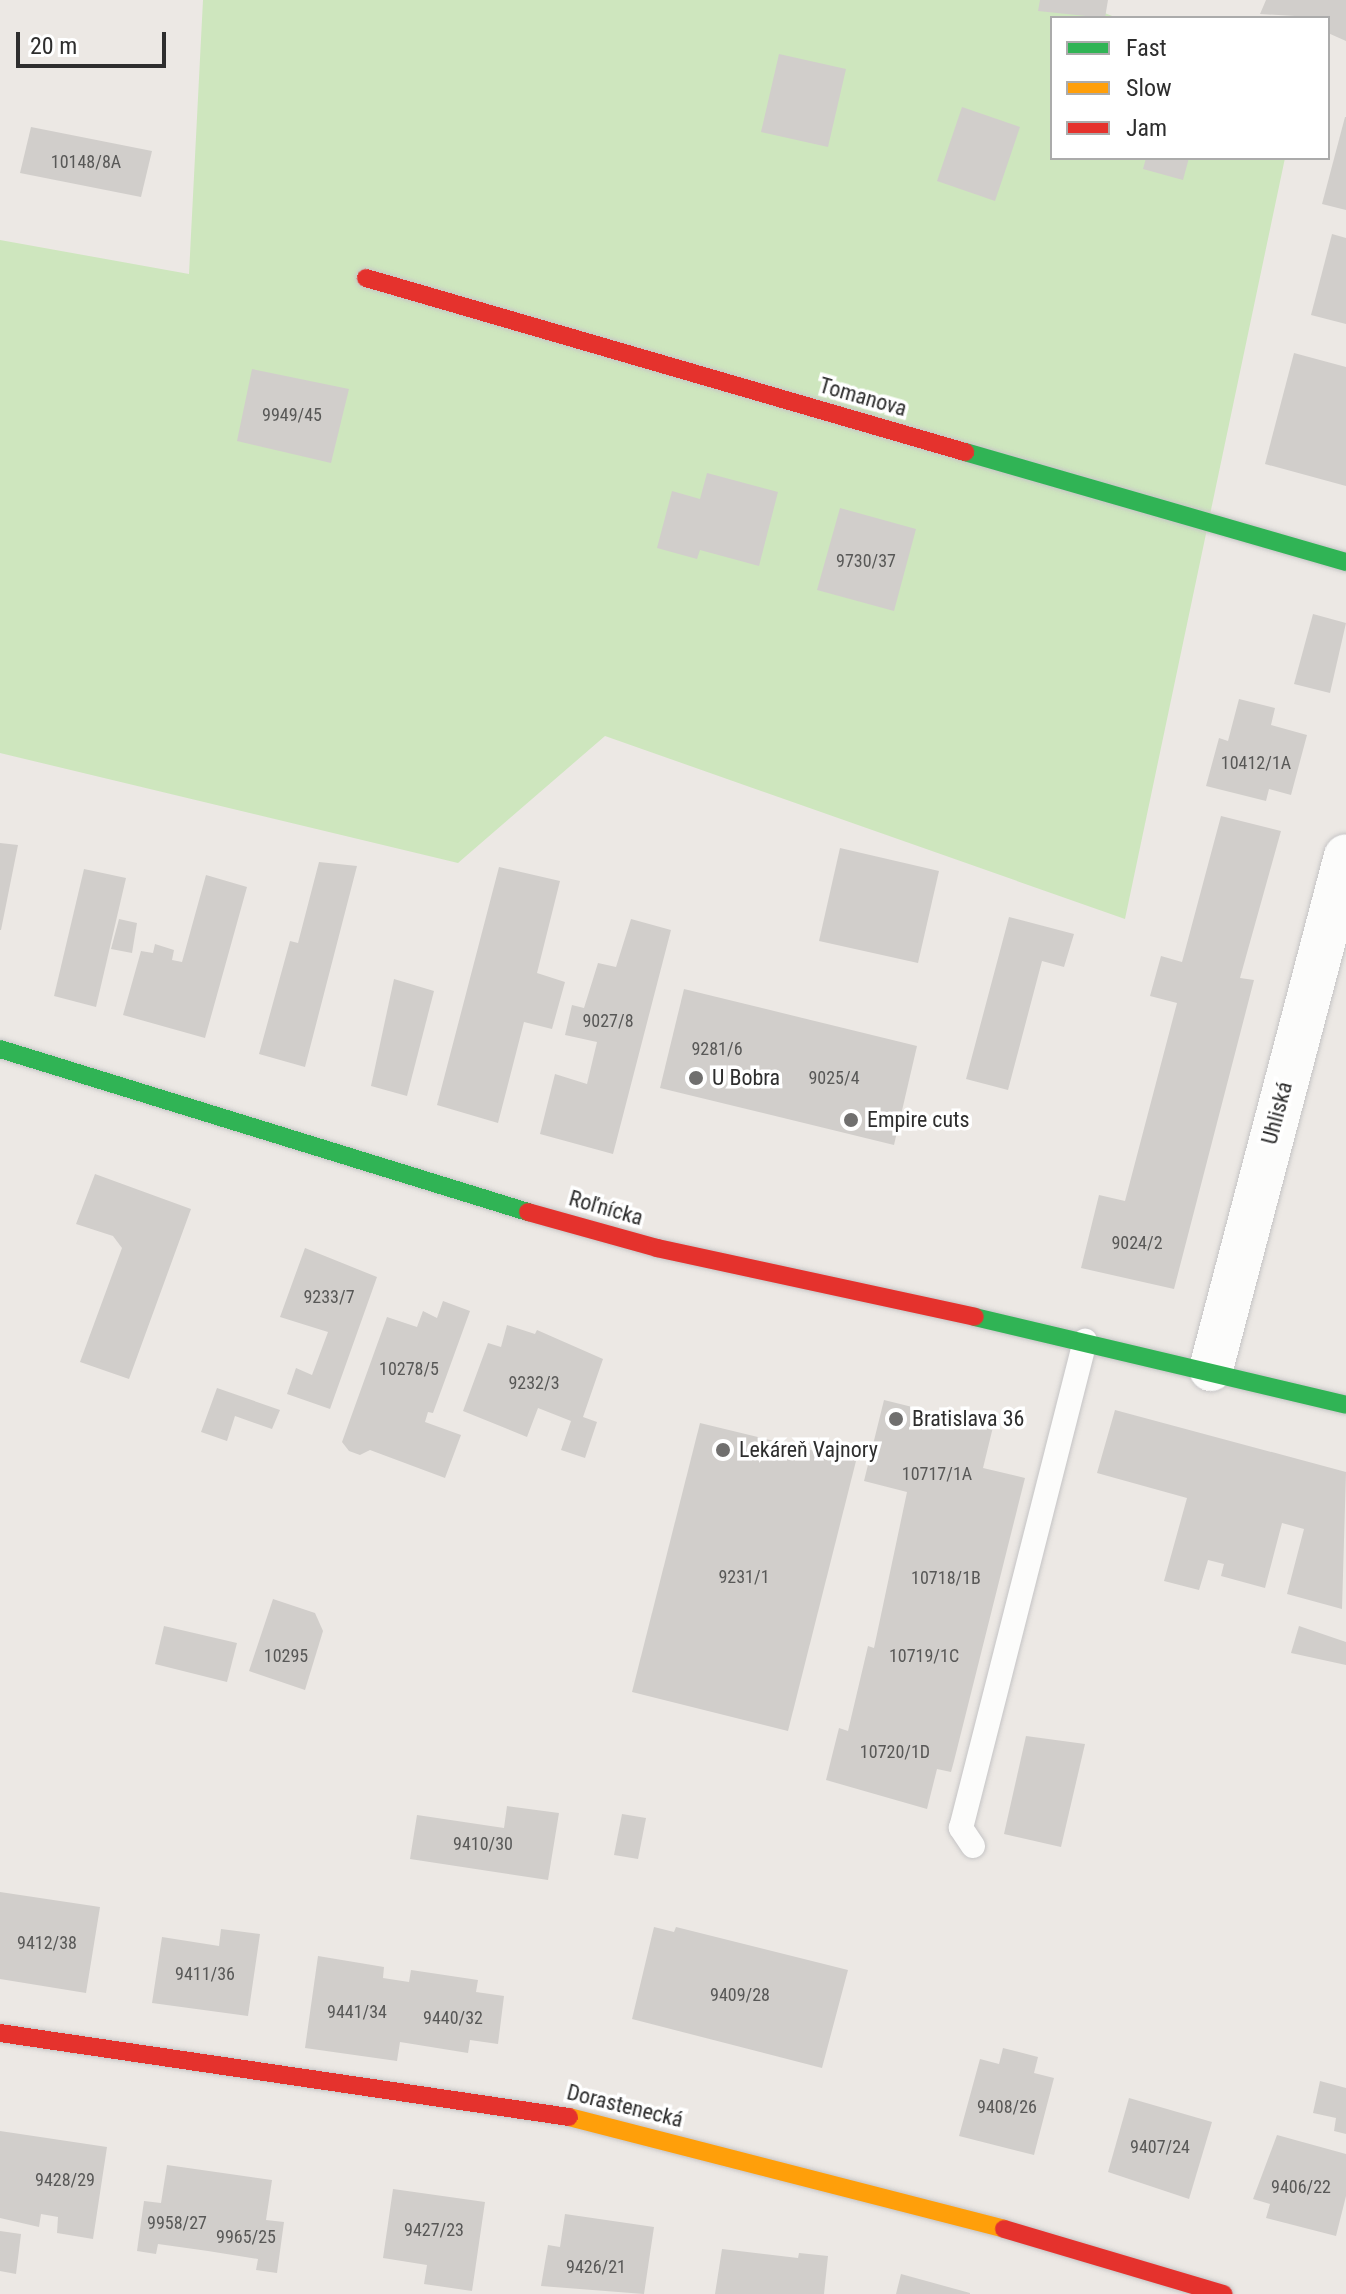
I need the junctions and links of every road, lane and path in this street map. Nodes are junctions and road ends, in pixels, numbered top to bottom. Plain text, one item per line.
1 (366, 278) dead end
2 (1346, 562) edge
3 (1346, 856) edge
4 (0, 1049) edge
5 (1085, 1341) junction
6 (1211, 1369) junction
7 (1346, 1405) edge
8 (973, 1846) dead end
9 (0, 2033) edge
10 (1224, 2294) edge

1 - 2 street, Tomanova
3 - 6 street, Uhliská
4 - 5 street, Roľnícka
5 - 6 street, Roľnícka
5 - 8 lane
6 - 7 street, Roľnícka
9 - 10 street, Dorastenecká

